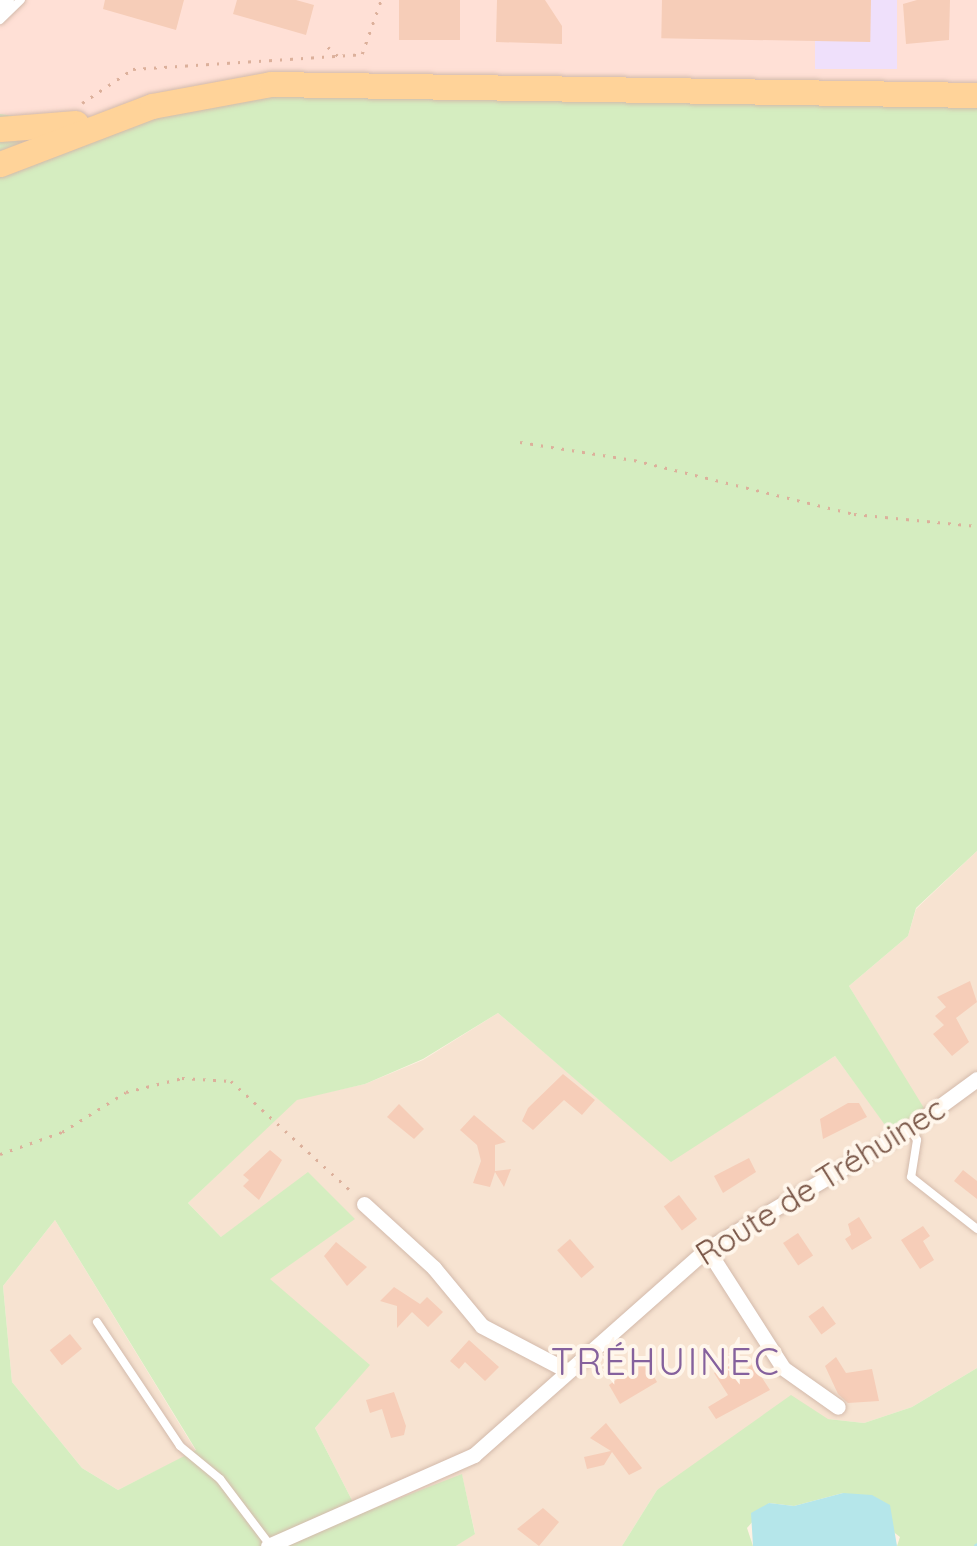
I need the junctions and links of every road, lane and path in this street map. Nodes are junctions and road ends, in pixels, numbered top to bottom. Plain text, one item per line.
1 (6, 0) edge
2 (20, 0) edge
3 (381, 0) edge
4 (0, 8) edge
5 (0, 20) edge
6 (328, 47) dead end
7 (340, 59) junction
8 (977, 94) edge
9 (83, 117) junction
10 (0, 129) edge
11 (0, 142) edge
12 (0, 164) edge
13 (520, 442) dead end
14 (977, 526) edge
15 (977, 1079) edge
16 (910, 1128) junction
17 (0, 1154) edge
18 (364, 1204) joint
19 (977, 1230) edge
20 (707, 1249) junction
21 (98, 1322) dead end
22 (564, 1369) junction
23 (838, 1407) dead end
24 (269, 1546) edge

1 - 4 street
2 - 5 lane
3 - 7 path
6 - 7 path
7 - 9 path
8 - 9 main road
9 - 10 main road
9 - 11 main road
9 - 12 main road
13 - 14 path
15 - 16 street, Route de Tréhuinec
16 - 19 lane
16 - 20 street, Route de Tréhuinec
17 - 18 path
18 - 22 street
20 - 22 street, Route de Tréhuinec
20 - 23 street
21 - 24 lane
22 - 24 street, Route de Tréhuinec

